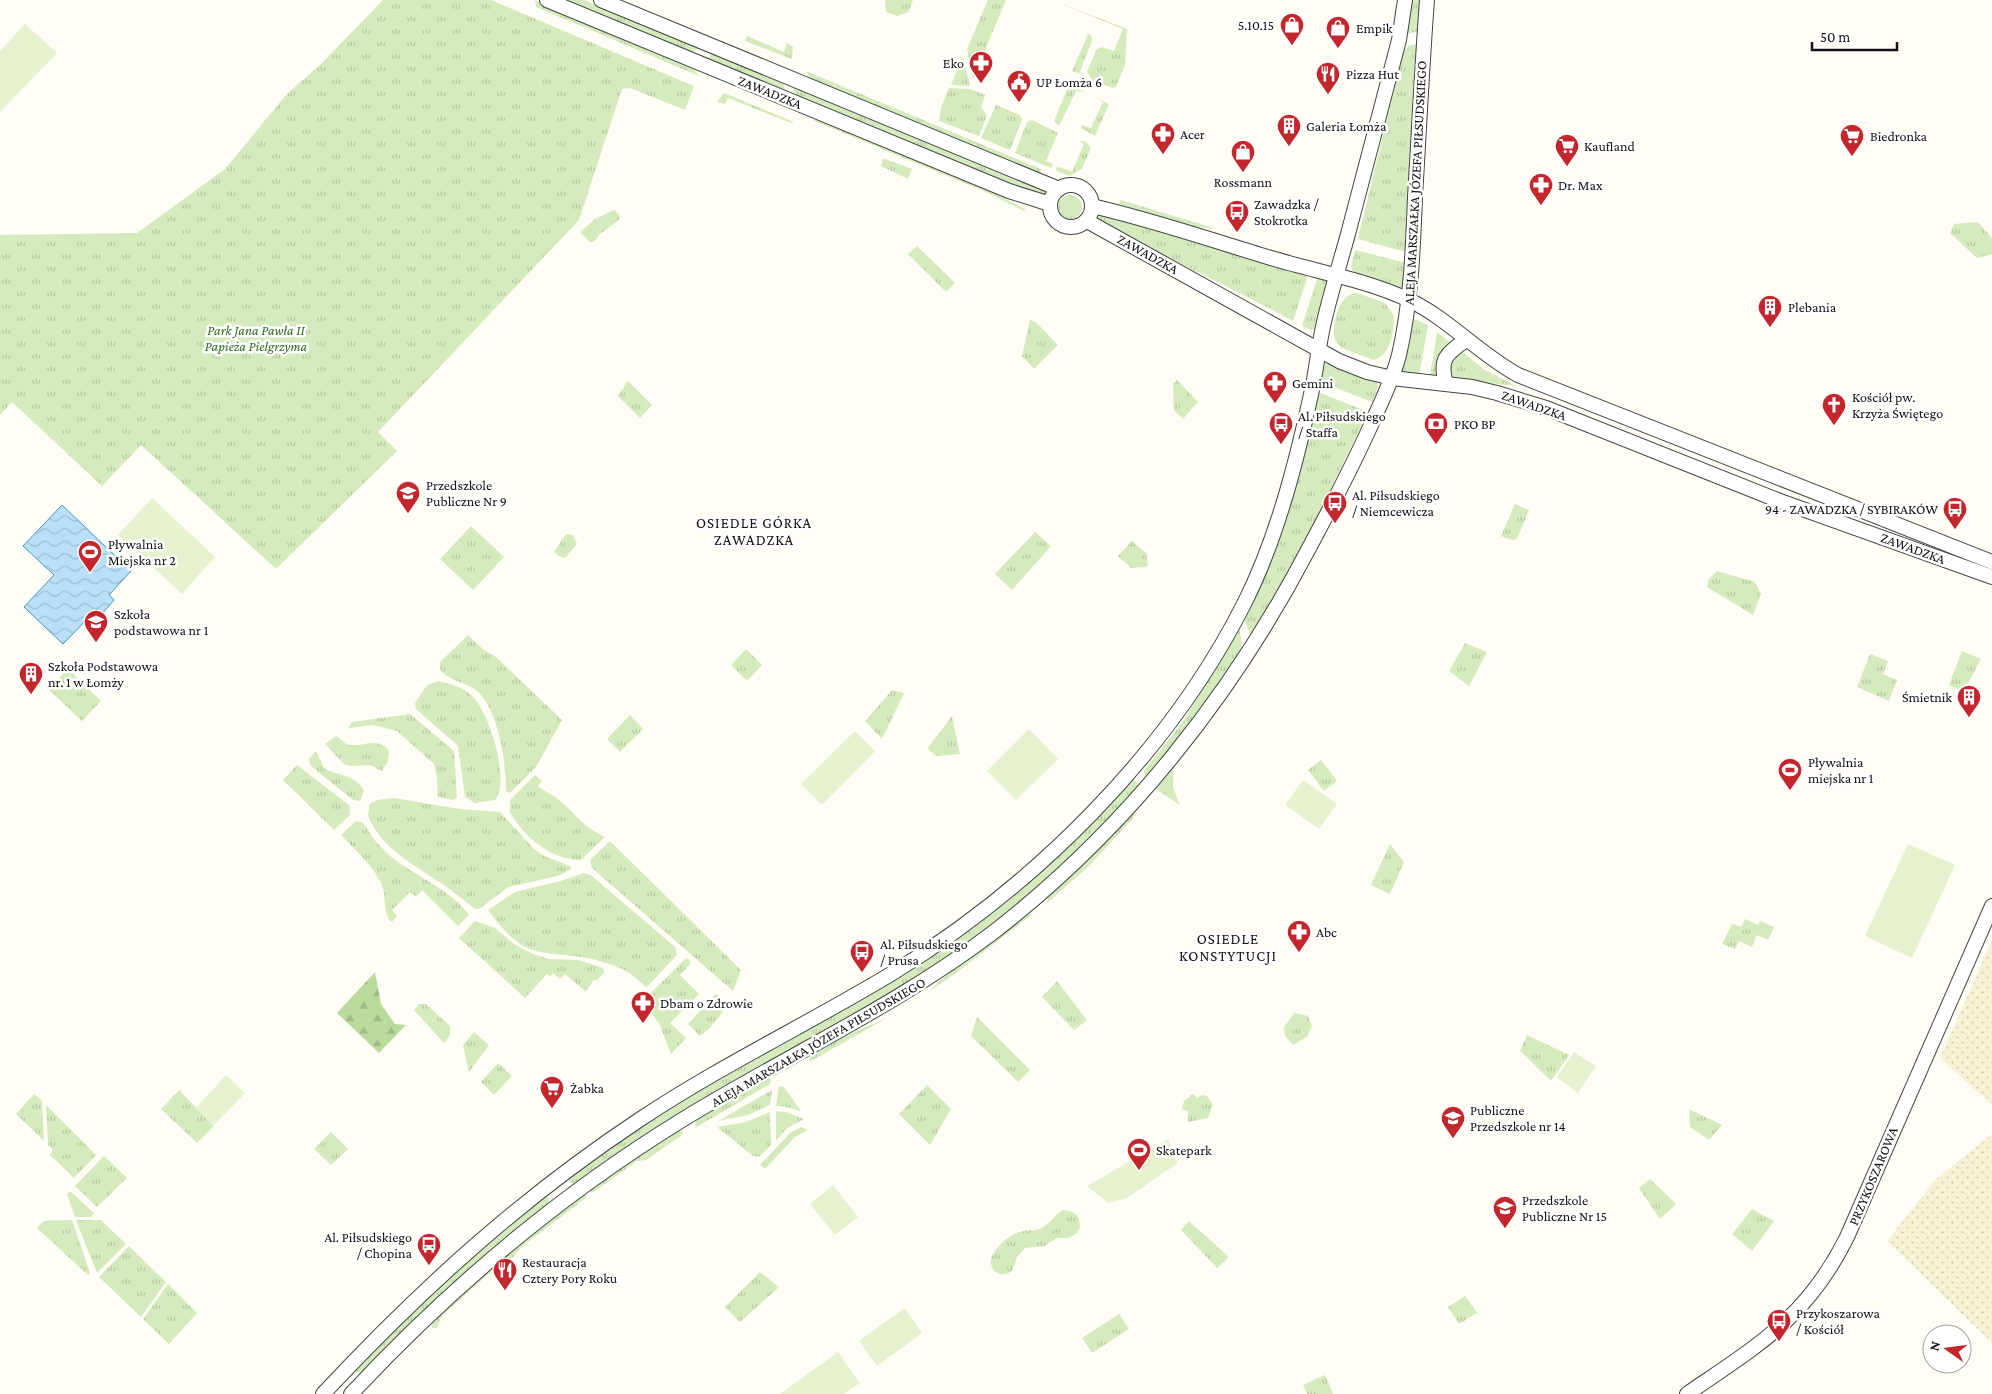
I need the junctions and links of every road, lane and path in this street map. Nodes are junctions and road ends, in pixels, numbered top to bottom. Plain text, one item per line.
1 (546, 0) edge
2 (601, 0) edge
3 (1405, 0) edge
4 (1427, 0) edge
5 (1059, 189) junction
6 (1050, 204) junction
7 (1092, 206) junction
8 (1087, 221) junction
9 (1337, 274) junction
10 (1409, 300) junction
11 (1466, 340) junction
12 (1319, 350) junction
13 (1392, 378) junction
14 (1446, 384) junction
15 (1763, 473) junction
16 (1788, 482) junction
17 (1754, 492) junction
18 (1780, 501) junction
19 (1992, 562) edge
20 (1992, 577) edge
21 (1992, 906) edge
22 (323, 1394) edge
23 (350, 1394) edge
24 (1686, 1394) edge

1 - 6 street, ZAWADZKA
2 - 5 street, ZAWADZKA
3 - 9 street, ALEJA MARSZAŁKA JÓZEFA PIŁSUDSKIEGO
4 - 10 street, ALEJA MARSZAŁKA JÓZEFA PIŁSUDSKIEGO
5 - 6 street
5 - 7 street
6 - 8 street
7 - 8 street
7 - 9 street, ZAWADZKA
8 - 12 street, ZAWADZKA
9 - 10 street, ZAWADZKA
9 - 12 street, ALEJA MARSZAŁKA JÓZEFA PIŁSUDSKIEGO
10 - 11 street, ZAWADZKA
10 - 13 street, ALEJA MARSZAŁKA JÓZEFA PIŁSUDSKIEGO
11 - 14 street
11 - 15 street, ZAWADZKA
12 - 13 street, ZAWADZKA
12 - 22 street, ALEJA MARSZAŁKA JÓZEFA PIŁSUDSKIEGO
13 - 14 street, ZAWADZKA
13 - 23 street, ALEJA MARSZAŁKA JÓZEFA PIŁSUDSKIEGO
14 - 17 street, ZAWADZKA
15 - 16 street, ZAWADZKA
15 - 17 street
16 - 18 street
16 - 19 street, ZAWADZKA
17 - 18 street, ZAWADZKA
18 - 20 street, ZAWADZKA
21 - 24 street, PRZYKOSZAROWA

